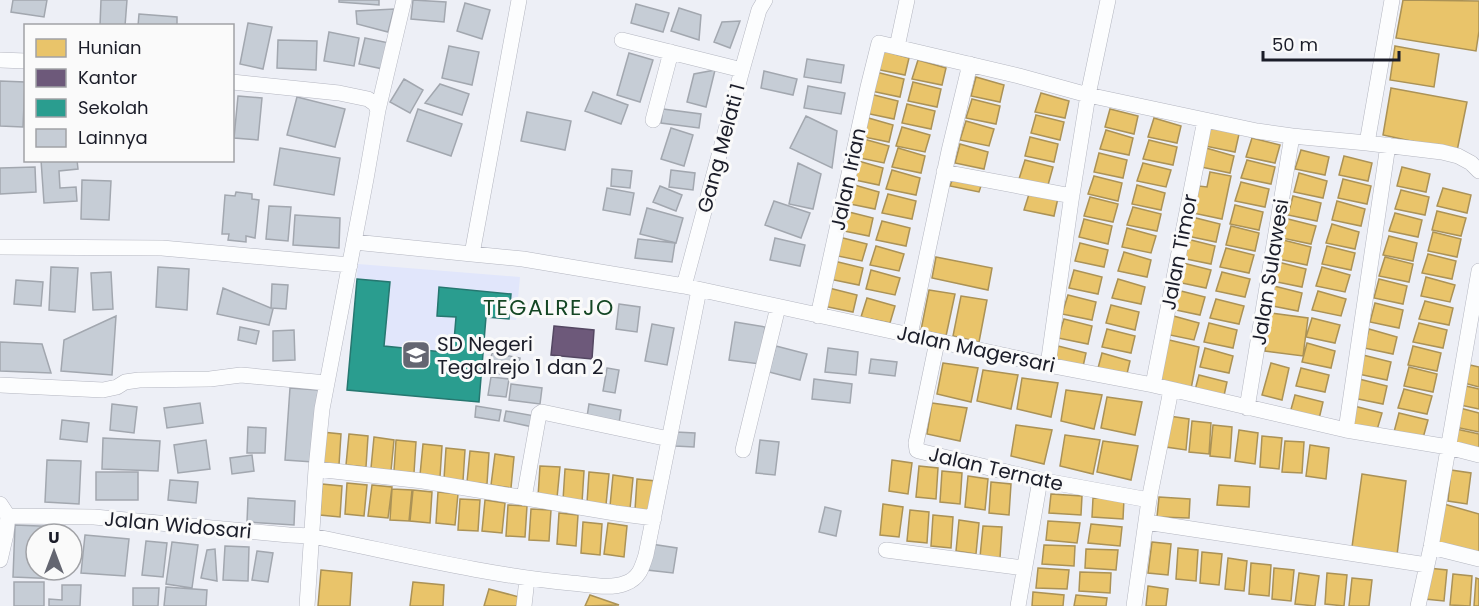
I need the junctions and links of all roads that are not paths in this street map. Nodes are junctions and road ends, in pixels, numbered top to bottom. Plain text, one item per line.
1 (404, 0) edge
2 (519, 0) edge
3 (907, 0) edge
4 (1108, 0) edge
5 (1392, 0) edge
6 (762, 5) edge
7 (622, 40) dead end
8 (897, 47) junction
9 (671, 52) junction
10 (0, 60) edge
11 (24, 61) edge
12 (970, 64) junction
13 (742, 70) junction
14 (234, 82) edge
15 (1088, 96) junction
16 (378, 110) junction
17 (653, 120) dead end
18 (1204, 120) junction
19 (1293, 136) junction
20 (1367, 143) junction
21 (1388, 145) junction
22 (1479, 171) edge
23 (944, 172) junction
24 (1072, 196) junction
25 (354, 242) junction
26 (0, 247) edge
27 (472, 254) junction
28 (350, 265) junction
29 (1479, 271) edge
30 (684, 286) junction
31 (699, 290) junction
32 (778, 307) junction
33 (818, 316) junction
34 (910, 335) junction
35 (937, 342) junction
36 (1472, 349) edge
37 (1048, 365) junction
38 (327, 384) junction
39 (0, 385) edge
40 (1153, 385) junction
41 (1171, 390) junction
42 (1247, 408) junction
43 (1346, 430) junction
44 (669, 439) junction
45 (1448, 447) junction
46 (743, 450) dead end
47 (1479, 455) edge
48 (316, 469) junction
49 (1040, 480) junction
50 (524, 498) junction
51 (1149, 500) junction
52 (4, 510) edge
53 (654, 518) junction
54 (1146, 522) junction
55 (300, 535) junction
56 (1431, 547) junction
57 (886, 550) dead end
58 (1479, 559) edge
59 (0, 560) edge
60 (1427, 565) junction
61 (1024, 568) junction
62 (527, 579) junction
63 (307, 606) edge
64 (524, 606) edge
65 (1018, 606) edge
66 (1134, 606) edge
67 (1418, 606) edge

1 - 16 street
2 - 27 street
3 - 8 street
4 - 15 street
5 - 20 street
6 - 13 street, Gang Melati 1
7 - 9 street
8 - 12 street
8 - 33 street, Jalan Irian
9 - 13 street
9 - 17 street
10 - 11 street
12 - 15 street
12 - 23 street
13 - 30 street, Gang Melati 1
14 - 16 street
15 - 18 street
15 - 24 street
16 - 25 street
18 - 19 street
18 - 40 street, Jalan Timor
19 - 20 street
19 - 42 street, Jalan Sulawesi
20 - 21 street
21 - 22 street
21 - 43 street
23 - 24 street
23 - 34 street
24 - 37 street
25 - 27 street, Jalan Magersari
25 - 28 street
26 - 28 street
27 - 30 street, Jalan Magersari
28 - 38 street
29 - 36 street
30 - 31 street, Jalan Magersari
31 - 32 street, Jalan Magersari
31 - 44 street, Jalan Widosari
32 - 33 street, Jalan Magersari
32 - 46 street
33 - 34 street, Jalan Magersari
34 - 35 street, Jalan Magersari
35 - 37 street, Jalan Magersari
35 - 49 street, Jalan Ternate
36 - 45 street
37 - 40 street, Jalan Magersari
38 - 39 street
38 - 48 street
40 - 41 street, Jalan Magersari
41 - 42 street, Jalan Magersari
41 - 51 street
42 - 43 street, Jalan Magersari
43 - 45 street, Jalan Magersari
44 - 50 street
44 - 53 street, Jalan Widosari
45 - 47 street, Jalan Magersari
45 - 56 street
48 - 50 street
48 - 55 street
49 - 51 street, Jalan Ternate
49 - 61 street
50 - 53 street
51 - 54 street
52 - 55 street, Jalan Widosari
52 - 59 street
53 - 62 street, Jalan Widosari
54 - 60 street
54 - 66 street
55 - 62 street, Jalan Widosari
55 - 63 street
56 - 58 street
56 - 60 street
57 - 61 street
60 - 67 street
61 - 65 street
62 - 64 street

